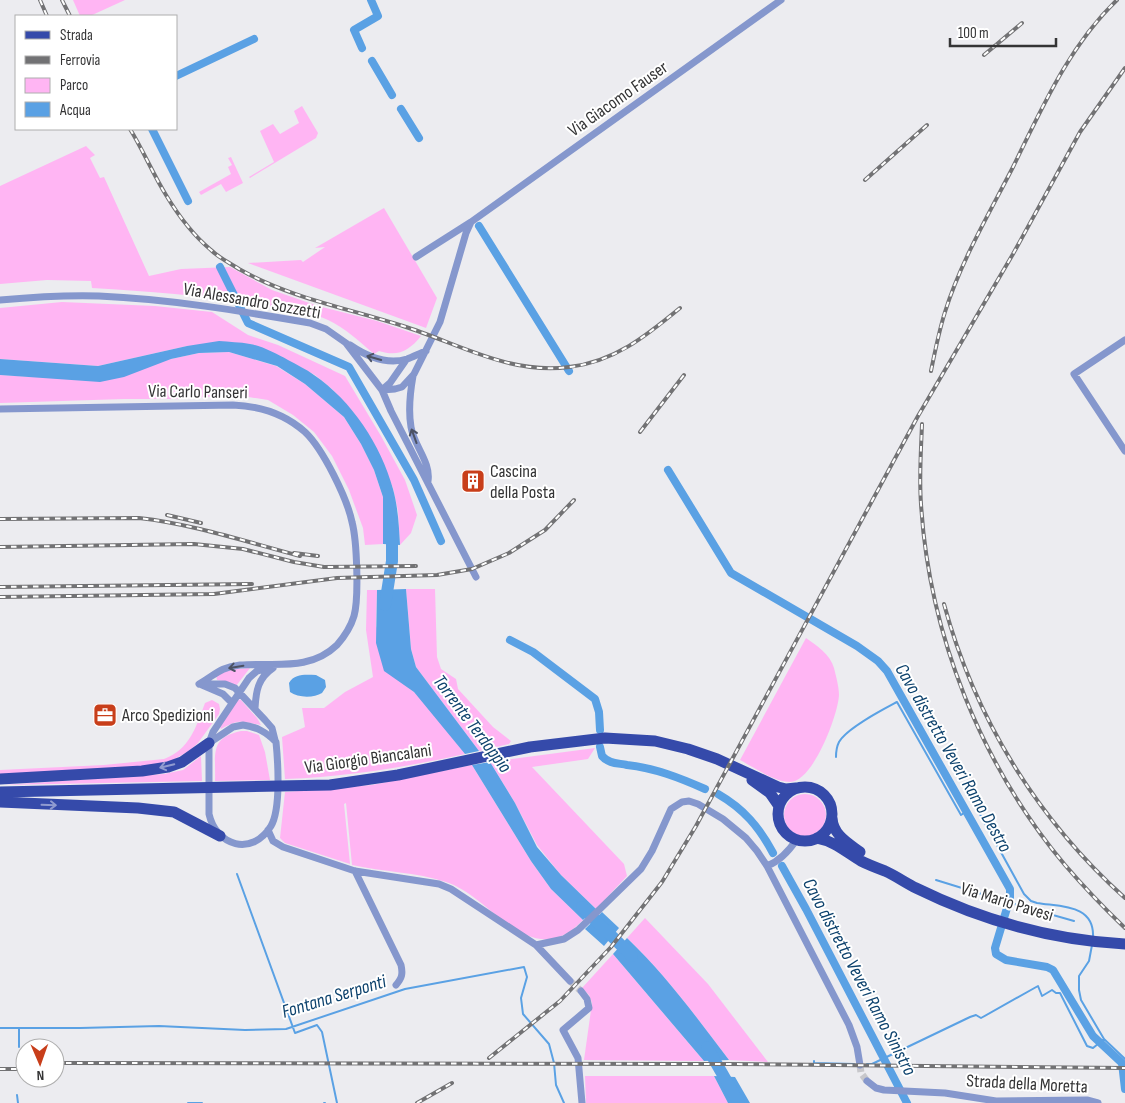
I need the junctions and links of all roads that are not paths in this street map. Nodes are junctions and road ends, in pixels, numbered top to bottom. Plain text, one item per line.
1 (781, 0) edge
2 (471, 222) junction
3 (416, 257) dead end
4 (0, 300) edge
5 (1125, 340) edge
6 (346, 343) junction
7 (426, 350) junction
8 (406, 360) junction
9 (414, 374) junction
10 (382, 390) junction
11 (0, 409) edge
12 (1125, 451) edge
13 (428, 482) junction
14 (476, 577) dead end
15 (278, 665) junction
16 (199, 684) junction
17 (238, 692) junction
18 (232, 702) junction
19 (256, 708) junction
20 (276, 742) junction
21 (209, 743) junction
22 (735, 767) junction
23 (0, 779) edge
24 (796, 788) junction
25 (0, 792) edge
26 (0, 802) edge
27 (779, 806) junction
28 (832, 817) junction
29 (268, 830) junction
30 (220, 836) junction
31 (817, 838) junction
32 (797, 839) junction
33 (767, 866) junction
34 (355, 871) junction
35 (886, 872) junction
36 (1125, 944) edge
37 (536, 945) junction
38 (570, 981) tunnel mouth
39 (396, 984) dead end
40 (581, 991) tunnel mouth
41 (860, 1065) tunnel mouth
42 (867, 1081) tunnel mouth
43 (582, 1103) edge
44 (1098, 1103) edge

1 - 2 street, Via Giacomo Fauser
2 - 3 street, Via Giacomo Fauser
2 - 7 street
4 - 6 street, Via Alessandro Sozzetti
5 - 12 street
8 -> 6 street
6 - 10 street, Via Alessandro Sozzetti
7 - 8 street
7 - 9 street
8 - 10 street
9 - 10 street
13 -> 9 street
10 - 13 street, Via Alessandro Sozzetti
11 - 15 street, Via Carlo Panseri
13 - 14 street, Via Alessandro Sozzetti
15 -> 16 street, Via Carlo Panseri
15 - 17 street, Via Carlo Panseri
15 - 19 street
16 - 17 street
16 - 18 street
17 - 18 street, Via Carlo Panseri
17 - 19 street
18 - 21 street, Via Carlo Panseri
19 - 20 street
20 - 21 street
20 - 29 street
21 -> 23 main road
21 - 30 street
22 - 24 main road
22 - 25 main road, Via Giorgio Biancalani
22 - 27 main road
24 - 27 main road
24 - 28 main road
26 -> 30 main road
27 - 32 main road
28 - 31 main road
28 - 35 main road
29 - 30 street
29 - 34 street
31 - 32 main road
31 - 35 main road
32 - 33 street
33 - 37 street
33 - 41 street
34 - 37 street
34 - 39 street
35 - 36 main road, Via Mario Pavesi
37 - 38 street
40 - 43 street
42 - 44 street, Strada della Moretta

